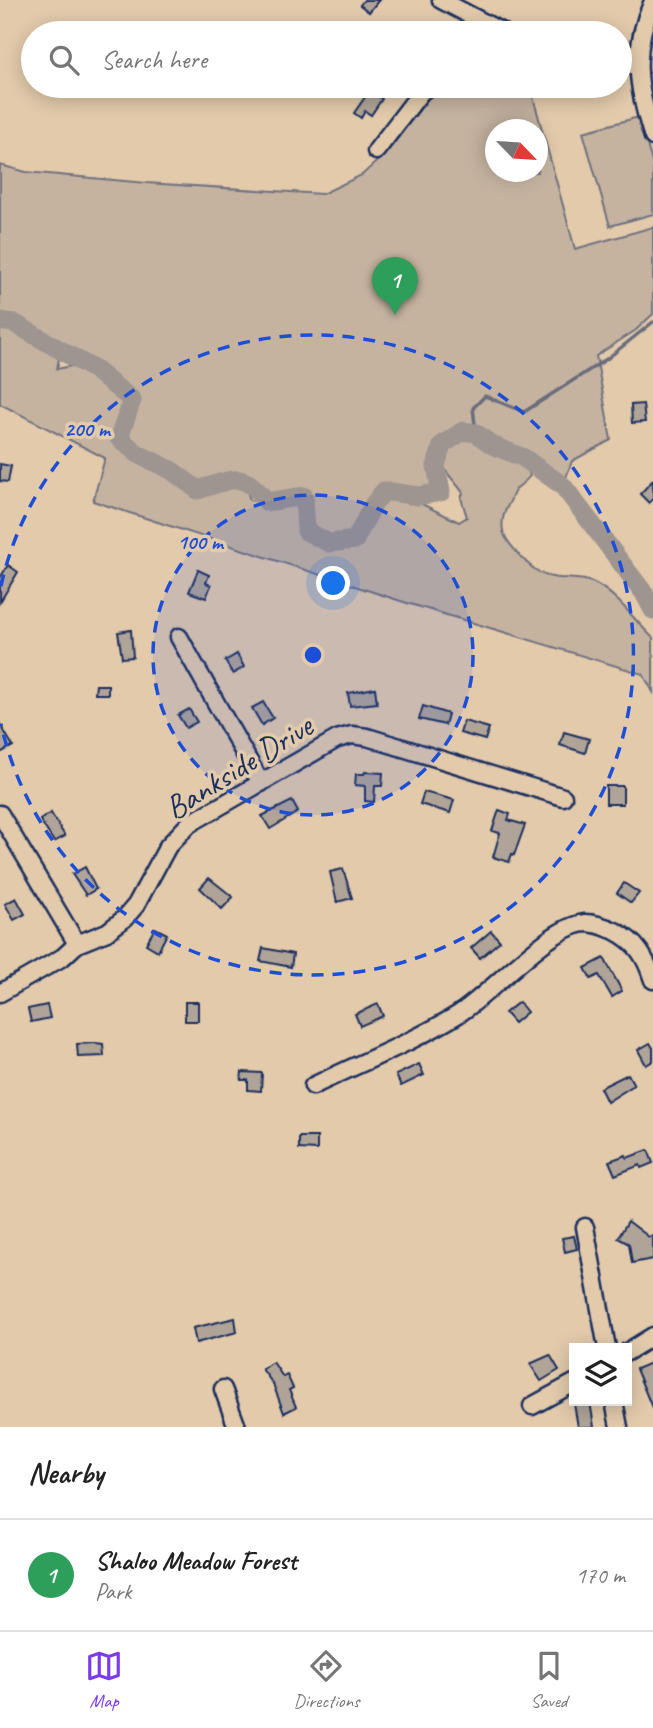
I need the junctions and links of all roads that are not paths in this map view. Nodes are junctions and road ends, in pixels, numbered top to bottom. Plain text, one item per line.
1 (441, 0) edge
2 (653, 1) edge
3 (482, 21) edge
4 (632, 65) edge
5 (638, 65) junction
6 (416, 98) edge
7 (653, 137) edge
8 (376, 151) dead end
9 (179, 637) dead end
10 (261, 783) junction
11 (563, 797) dead end
12 (0, 814) edge
13 (77, 944) junction
14 (653, 980) edge
15 (0, 993) edge
16 (313, 1086) dead end
17 (585, 1227) dead end
18 (653, 1336) edge
19 (606, 1343) edge
20 (632, 1349) edge
21 (569, 1386) edge
22 (223, 1389) dead end
23 (533, 1406) dead end
24 (615, 1406) edge
25 (237, 1427) edge
26 (619, 1427) edge

1 - 3 street
2 - 5 street
4 - 5 street
5 - 7 street
6 - 8 street
9 - 10 street
10 - 11 street, Bankside Drive
10 - 13 street, Bankside Drive
12 - 13 street
13 - 15 street, Bankside Drive
14 - 16 street
17 - 19 street
18 - 20 street
21 - 23 street
22 - 25 street
24 - 26 street

